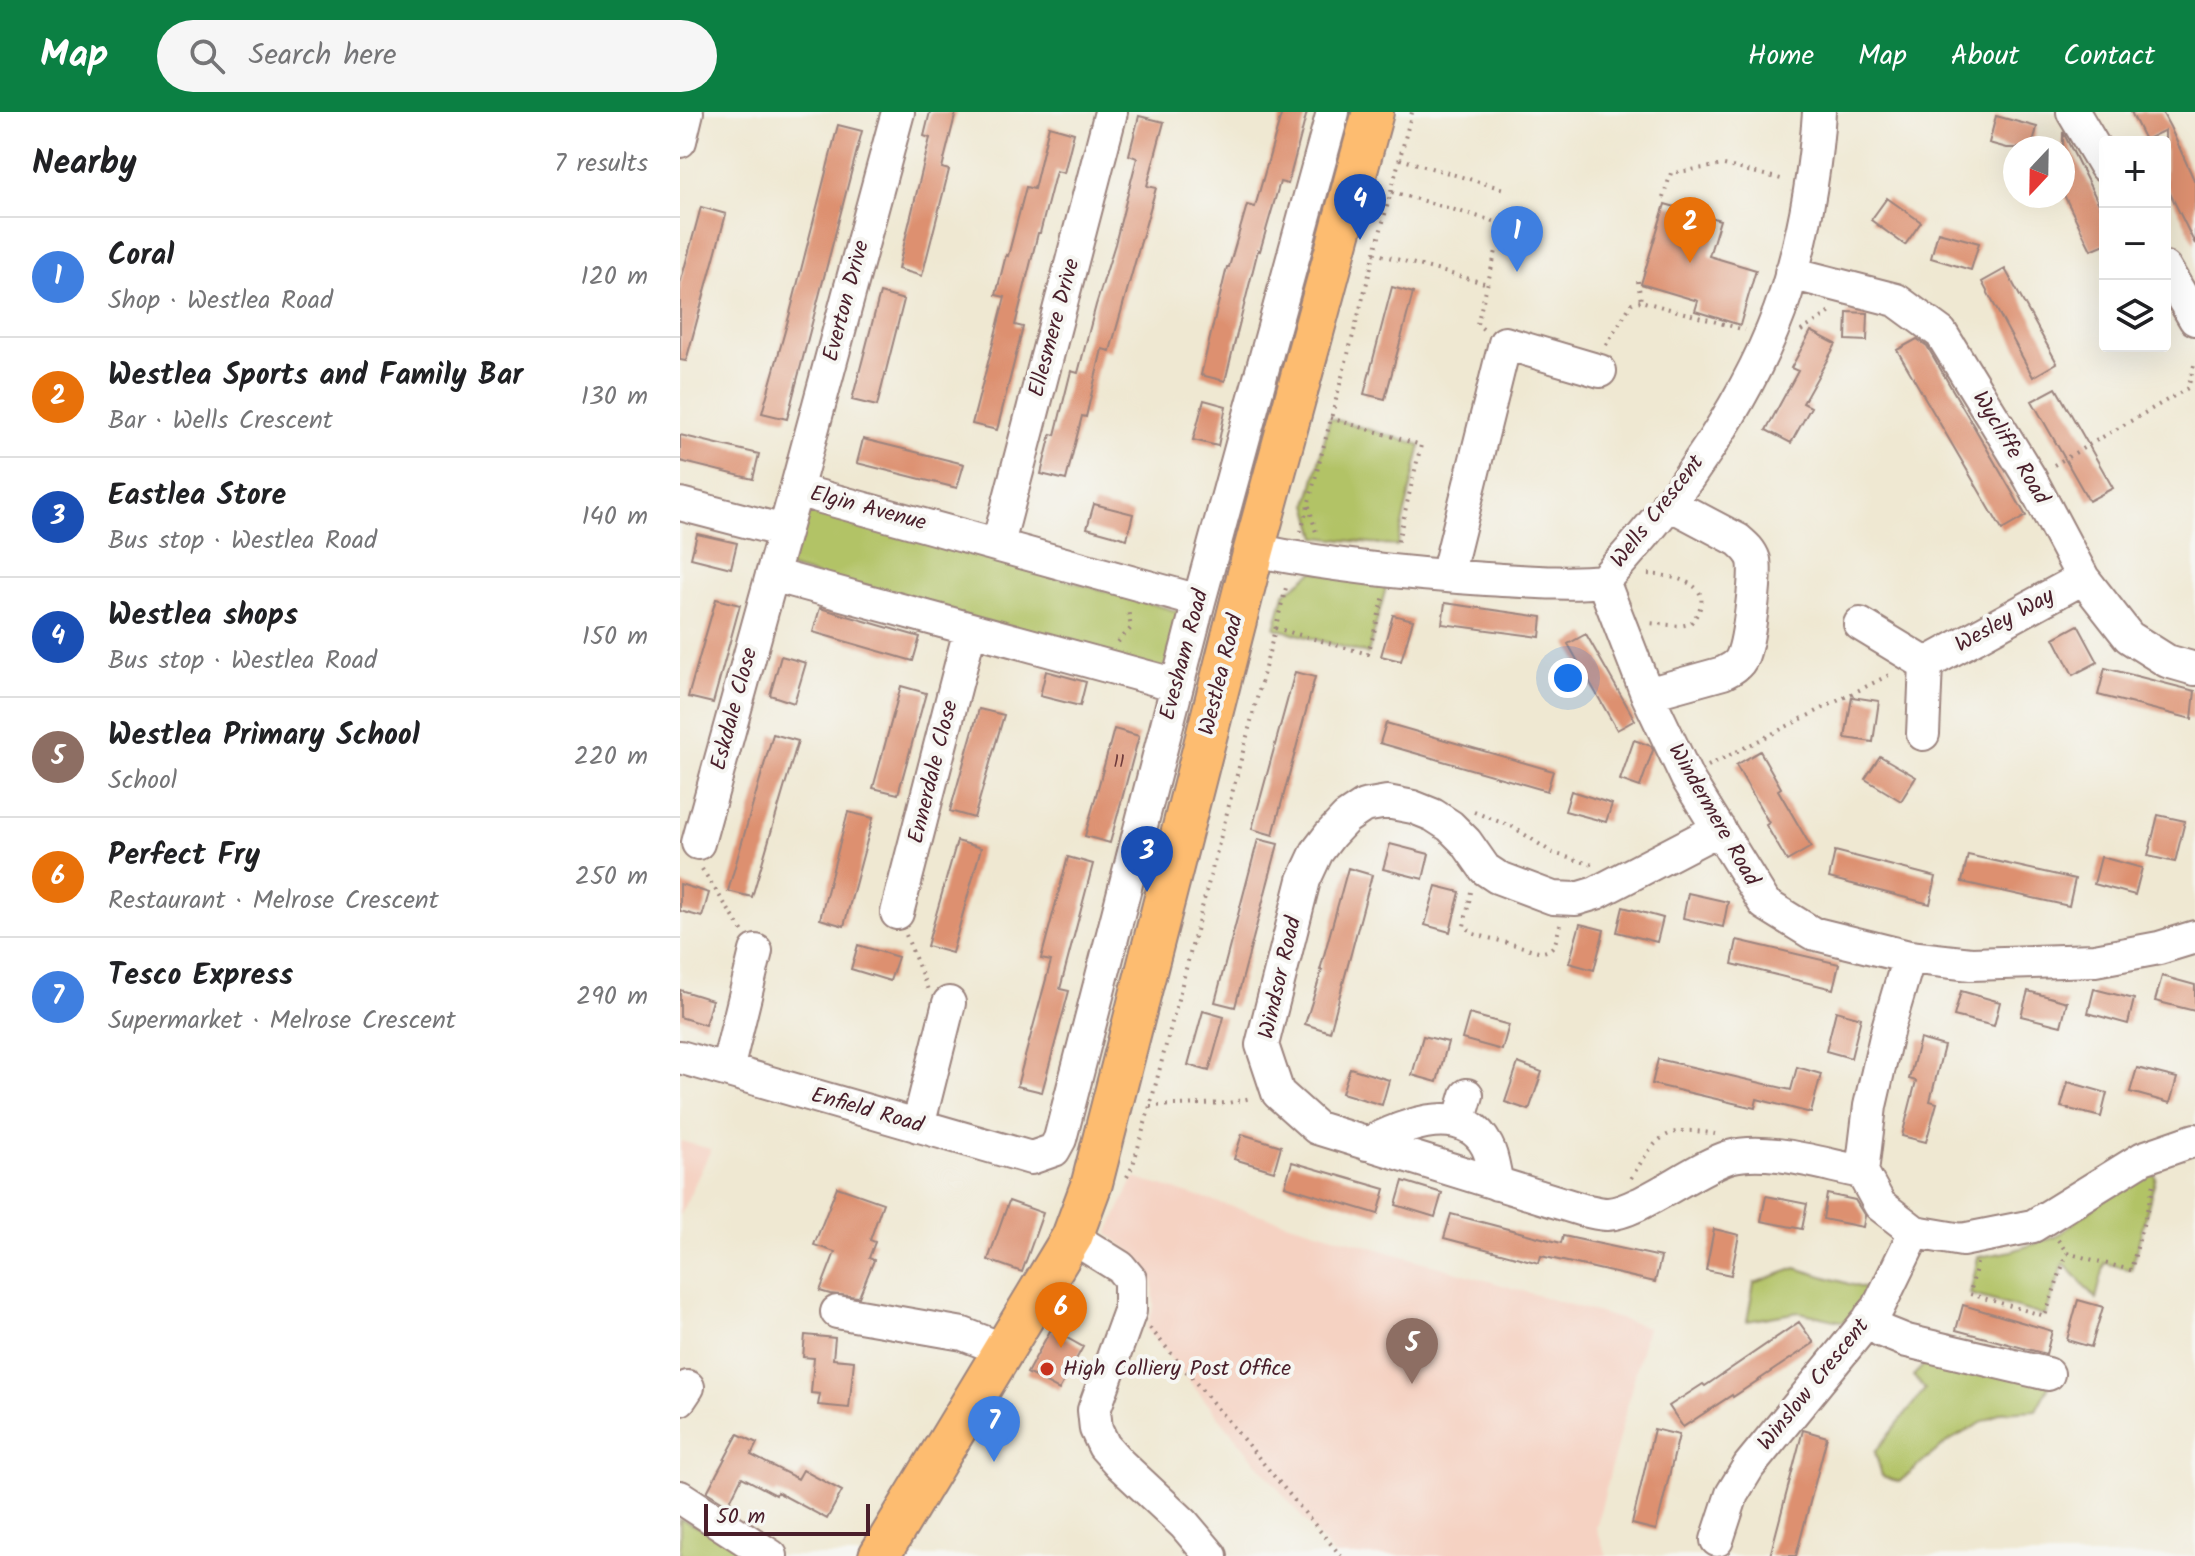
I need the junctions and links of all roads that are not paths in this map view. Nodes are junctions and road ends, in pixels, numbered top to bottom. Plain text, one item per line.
1 (687, 112) edge
2 (898, 112) edge
3 (1111, 112) edge
4 (1333, 112) edge
5 (1373, 112) edge
6 (1819, 112) edge
7 (2073, 112) edge
8 (680, 141) edge
9 (2099, 156) edge
10 (1791, 273) junction
11 (2171, 278) edge
12 (2195, 319) edge
13 (1597, 370) road end
14 (796, 490) junction
15 (1668, 503) junction
16 (680, 504) edge
17 (784, 531) junction
18 (998, 544) junction
19 (1254, 550) junction
20 (772, 575) junction
21 (1447, 576) junction
22 (2083, 578) junction
23 (1603, 581) junction
24 (1199, 601) junction
25 (1860, 624) dead end
26 (970, 630) junction
27 (1926, 664) junction
28 (2195, 669) edge
29 (1177, 685) junction
30 (1647, 694) junction
31 (1923, 734) dead end
32 (1719, 829) junction
33 (698, 843) road end
34 (897, 913) road end
35 (2195, 937) edge
36 (756, 951) road end
37 (1909, 957) junction
38 (1099, 988) junction
39 (1138, 998) junction
40 (948, 1011) road end
41 (680, 1057) edge
42 (727, 1070) junction
43 (918, 1126) junction
44 (2195, 1140) edge
45 (1367, 1144) junction
46 (1054, 1150) junction
47 (1862, 1172) junction
48 (1109, 1181) junction
49 (1497, 1184) junction
50 (1915, 1232) junction
51 (1072, 1237) junction
52 (837, 1312) dead end
53 (1870, 1317) junction
54 (1002, 1349) junction
55 (2048, 1374) dead end
56 (680, 1497) edge
57 (1717, 1540) dead end
58 (771, 1556) edge
59 (879, 1556) edge
60 (1211, 1556) edge

1 - 8 street
2 - 14 street, Everton Drive
3 - 18 street, Ellesmere Drive
4 - 24 street, Evesham Road
5 - 19 main road, Westlea Road
6 - 10 street, Wells Crescent
7 - 9 street
10 - 15 street, Wells Crescent
10 - 22 street, Wycliffe Road
11 - 12 street
13 - 21 street
14 - 17 street, Elgin Avenue
14 - 18 street, Elgin Avenue
15 - 23 street, Wells Crescent
15 - 30 street
16 - 17 street
17 - 20 street, Elgin Avenue
18 - 24 street, Elgin Avenue
19 - 21 street, Wells Crescent
19 - 39 main road, Westlea Road
20 - 26 street
20 - 33 street, Eskdale Close
21 - 23 street, Wells Crescent
22 - 27 street, Wesley Way
22 - 28 street, Wycliffe Road
23 - 30 street, Windermere Road
24 - 29 street, Evesham Road
25 - 27 street
26 - 29 street
26 - 34 street, Ennerdale Close
27 - 31 street
29 - 38 street, Evesham Road
30 - 32 street, Windermere Road
32 - 37 street, Windermere Road
32 - 45 street, Windsor Road
35 - 37 street, Windermere Road
36 - 42 street
37 - 47 street
38 - 39 street
38 - 46 street, Evesham Road
39 - 48 main road, Westlea Road
40 - 43 street
41 - 42 street, Enfield Road
42 - 43 street, Enfield Road
43 - 46 street, Enfield Road
44 - 50 street
45 - 49 street, Windsor Road
45 - 49 street
46 - 48 street
47 - 49 street, Windsor Road
47 - 50 street
48 - 51 main road, Westlea Road
50 - 53 street, Winslow Crescent
51 - 54 main road, Westlea Road
51 - 60 street
52 - 54 street
53 - 55 street
53 - 57 street, Winslow Crescent
54 - 59 main road, Westlea Road
56 - 58 street

